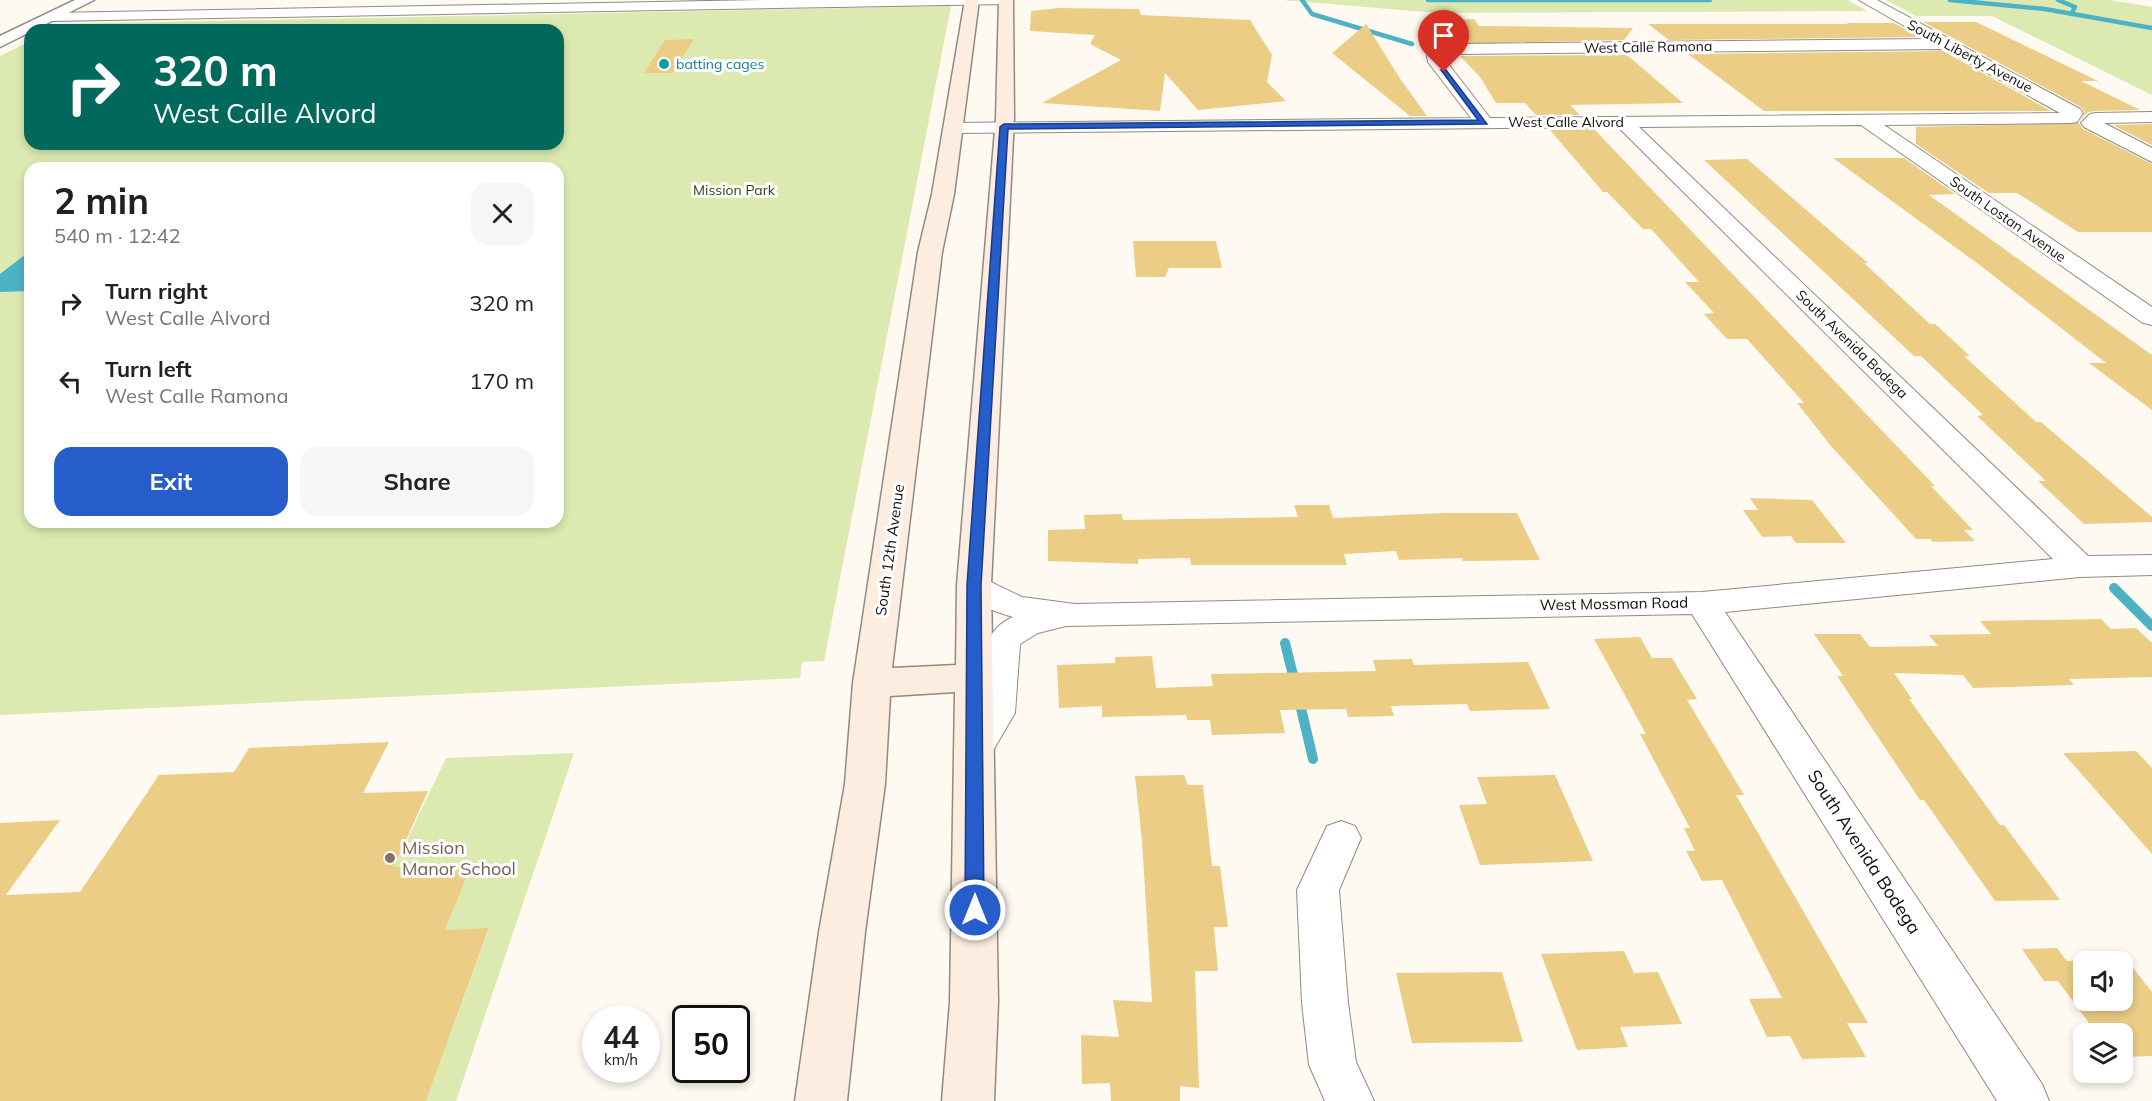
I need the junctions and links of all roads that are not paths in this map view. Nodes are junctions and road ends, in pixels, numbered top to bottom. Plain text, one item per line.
1 (87, 0) edge
2 (1006, 0) edge
3 (1866, 0) edge
4 (972, 1) edge
5 (844, 2) edge
6 (51, 17) junction
7 (37, 24) edge
8 (24, 30) edge
9 (0, 42) edge
10 (1947, 44) junction
11 (2152, 117) edge
12 (2083, 118) junction
13 (1865, 120) junction
14 (1623, 122) junction
15 (1484, 123) junction
16 (1004, 127) junction
17 (952, 128) junction
18 (2152, 156) edge
19 (2152, 318) edge
20 (2152, 565) edge
21 (2080, 567) junction
22 (974, 585) junction
23 (1702, 603) junction
24 (1075, 615) junction
25 (976, 678) junction
26 (872, 682) junction
27 (975, 749) junction
28 (1341, 838) dead end
29 (821, 1101) edge
30 (968, 1101) edge
31 (1350, 1101) edge
32 (2025, 1101) edge

1 - 6 street
2 - 4 street
2 - 16 main road
3 - 10 street, South Liberty Avenue
4 - 5 street
4 - 17 main road, South 12th Avenue
5 - 6 street
6 - 7 street
8 - 9 street
10 - 12 street, South Liberty Avenue
10 - 15 street, West Calle Ramona
11 - 12 street, West Calle Alvord
12 - 13 street, West Calle Alvord
12 - 18 street, South Liberty Avenue
13 - 14 street, West Calle Alvord
13 - 19 street, South Lostan Avenue
14 - 15 street, West Calle Alvord
14 - 21 street, South Avenida Bodega
15 - 16 street, West Calle Alvord
16 - 17 street, West Calle Alvord
16 - 22 main road
17 - 26 main road, South 12th Avenue
20 - 21 street, West Mossman Road
21 - 23 street, West Mossman Road
22 - 24 street
22 - 25 main road
23 - 24 street, West Mossman Road
23 - 32 street, South Avenida Bodega
24 - 27 street
25 - 26 main road
25 - 27 main road
26 - 29 main road, South 12th Avenue
27 - 30 main road
28 - 31 street

